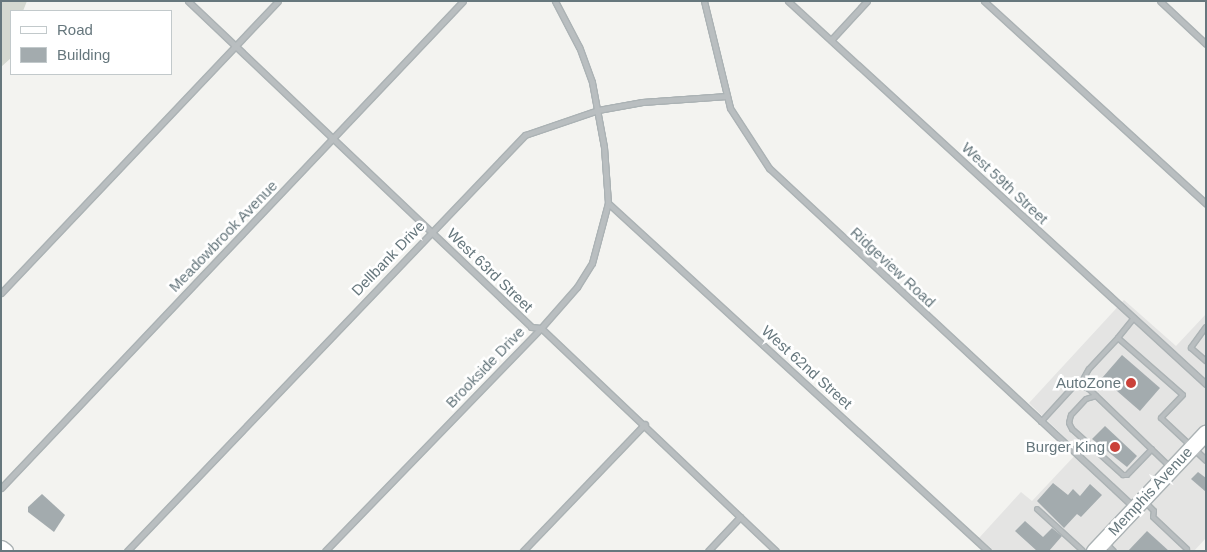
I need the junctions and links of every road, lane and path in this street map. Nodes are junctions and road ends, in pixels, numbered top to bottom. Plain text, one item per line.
1 (188, 1) edge
2 (278, 1) edge
3 (463, 1) edge
4 (555, 1) edge
5 (704, 1) edge
6 (788, 1) edge
7 (867, 1) edge
8 (984, 1) edge
9 (1160, 1) edge
10 (831, 40) junction
11 (1206, 44) edge
12 (235, 46) junction
13 (727, 96) junction
14 (598, 110) junction
15 (334, 138) junction
16 (608, 202) junction
17 (1206, 204) edge
18 (431, 231) junction
19 (1, 293) edge
20 (1134, 318) junction
21 (1206, 327) edge
22 (540, 328) junction
23 (1118, 338) junction
24 (1206, 361) edge
25 (1206, 384) edge
26 (1080, 385) junction
27 (1096, 396) junction
28 (1041, 422) junction
29 (645, 424) junction
30 (1206, 432) edge
31 (1192, 447) junction
32 (1152, 449) junction
33 (1206, 460) edge
34 (1172, 468) junction
35 (1, 488) edge
36 (1138, 504) junction
37 (1037, 509) dead end
38 (740, 517) junction
39 (1, 548) edge
40 (1103, 548) edge
41 (1187, 549) dead end
42 (5, 551) edge
43 (127, 551) edge
44 (325, 551) edge
45 (523, 551) edge
46 (708, 551) edge
47 (776, 551) edge
48 (988, 551) edge
49 (1082, 551) edge

1 - 12 street, West 63rd Street
2 - 12 street
3 - 15 street, Meadowbrook Avenue
4 - 14 street, Brookside Drive
5 - 13 street, Ridgeview Road
6 - 10 street, West 59th Street
7 - 10 street
8 - 17 street
9 - 11 street
10 - 20 street, West 59th Street
12 - 15 street, West 63rd Street
12 - 19 street
13 - 14 street, Dellbank Drive
13 - 28 street, Ridgeview Road
14 - 16 street, Brookside Drive
14 - 18 street, Dellbank Drive
15 - 18 street, West 63rd Street
15 - 35 street, Meadowbrook Avenue
16 - 22 street, Brookside Drive
16 - 48 street, West 62nd Street
18 - 22 street, West 63rd Street
18 - 43 street, Dellbank Drive
20 - 23 lane
20 - 25 street, West 59th Street
21 - 24 lane
22 - 29 street, West 63rd Street
22 - 44 street, Brookside Drive
23 - 26 lane
23 - 31 lane
26 - 27 lane
26 - 28 lane
27 - 32 lane
27 - 32 lane
28 - 36 street, Ridgeview Road
29 - 38 street, West 63rd Street
29 - 45 street
30 - 31 main road, Memphis Avenue
31 - 33 street
31 - 34 main road, Memphis Avenue
32 - 34 lane
34 - 36 main road, Memphis Avenue
36 - 40 main road, Memphis Avenue
36 - 41 lane
37 - 49 lane
38 - 46 street
38 - 47 street, West 63rd Street
39 - 42 main road

